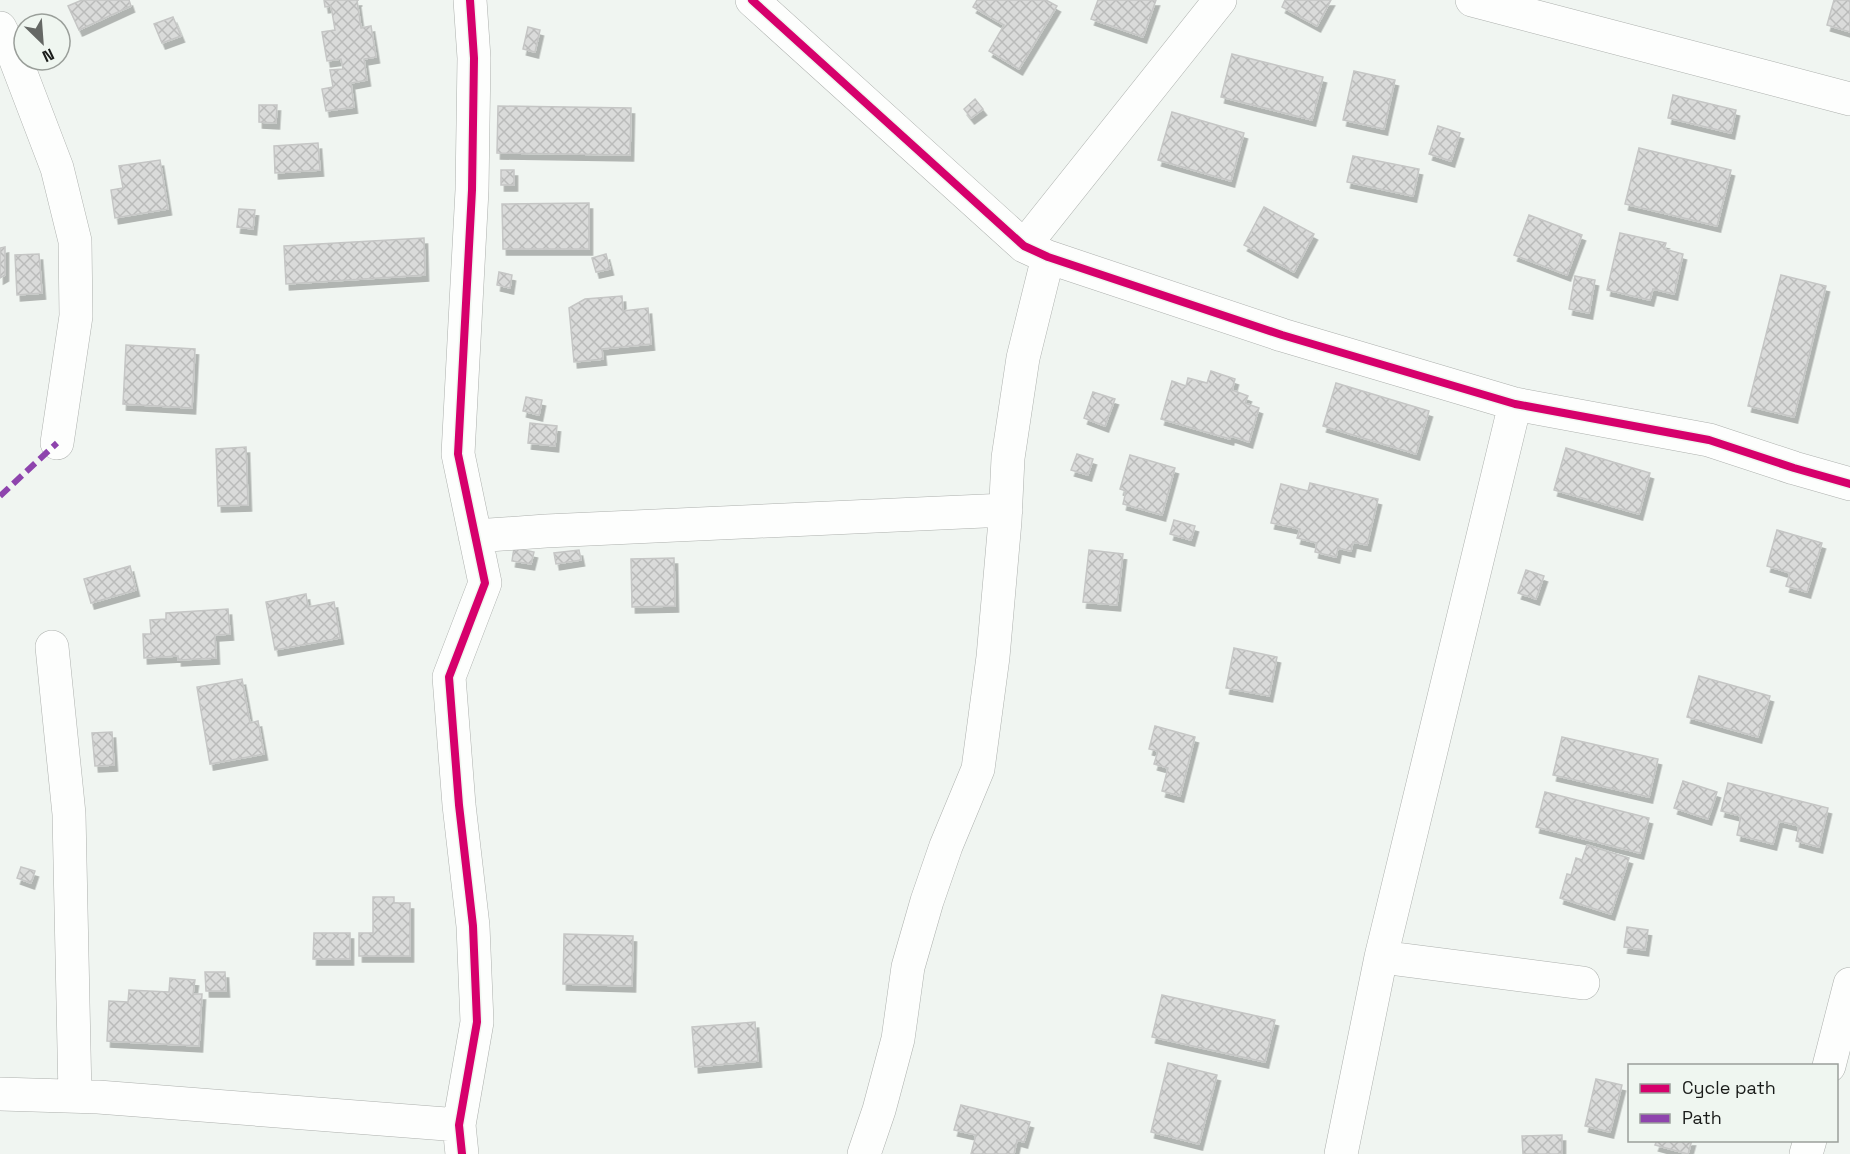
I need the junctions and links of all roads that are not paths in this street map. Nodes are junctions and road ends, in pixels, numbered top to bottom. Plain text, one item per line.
1 (470, 0) edge
2 (752, 0) edge
3 (1220, 0) edge
4 (1472, 0) edge
5 (0, 27) edge
6 (1850, 99) edge
7 (1036, 251) junction
8 (1515, 404) junction
9 (57, 443) dead end
10 (1850, 484) edge
11 (1006, 510) junction
12 (475, 536) junction
13 (52, 647) dead end
14 (1381, 957) junction
15 (1583, 983) dead end
16 (1850, 984) edge
17 (1829, 1064) edge
18 (0, 1094) edge
19 (75, 1096) junction
20 (461, 1139) edge
21 (864, 1154) edge
22 (1341, 1154) edge

1 - 12 street
2 - 7 street
3 - 7 street
4 - 6 street
5 - 9 street
7 - 8 street
7 - 11 street
8 - 10 street
8 - 14 street
11 - 12 street
11 - 21 street
12 - 20 street
13 - 19 street
14 - 15 street
14 - 22 street
16 - 17 street
18 - 19 street
19 - 20 street

